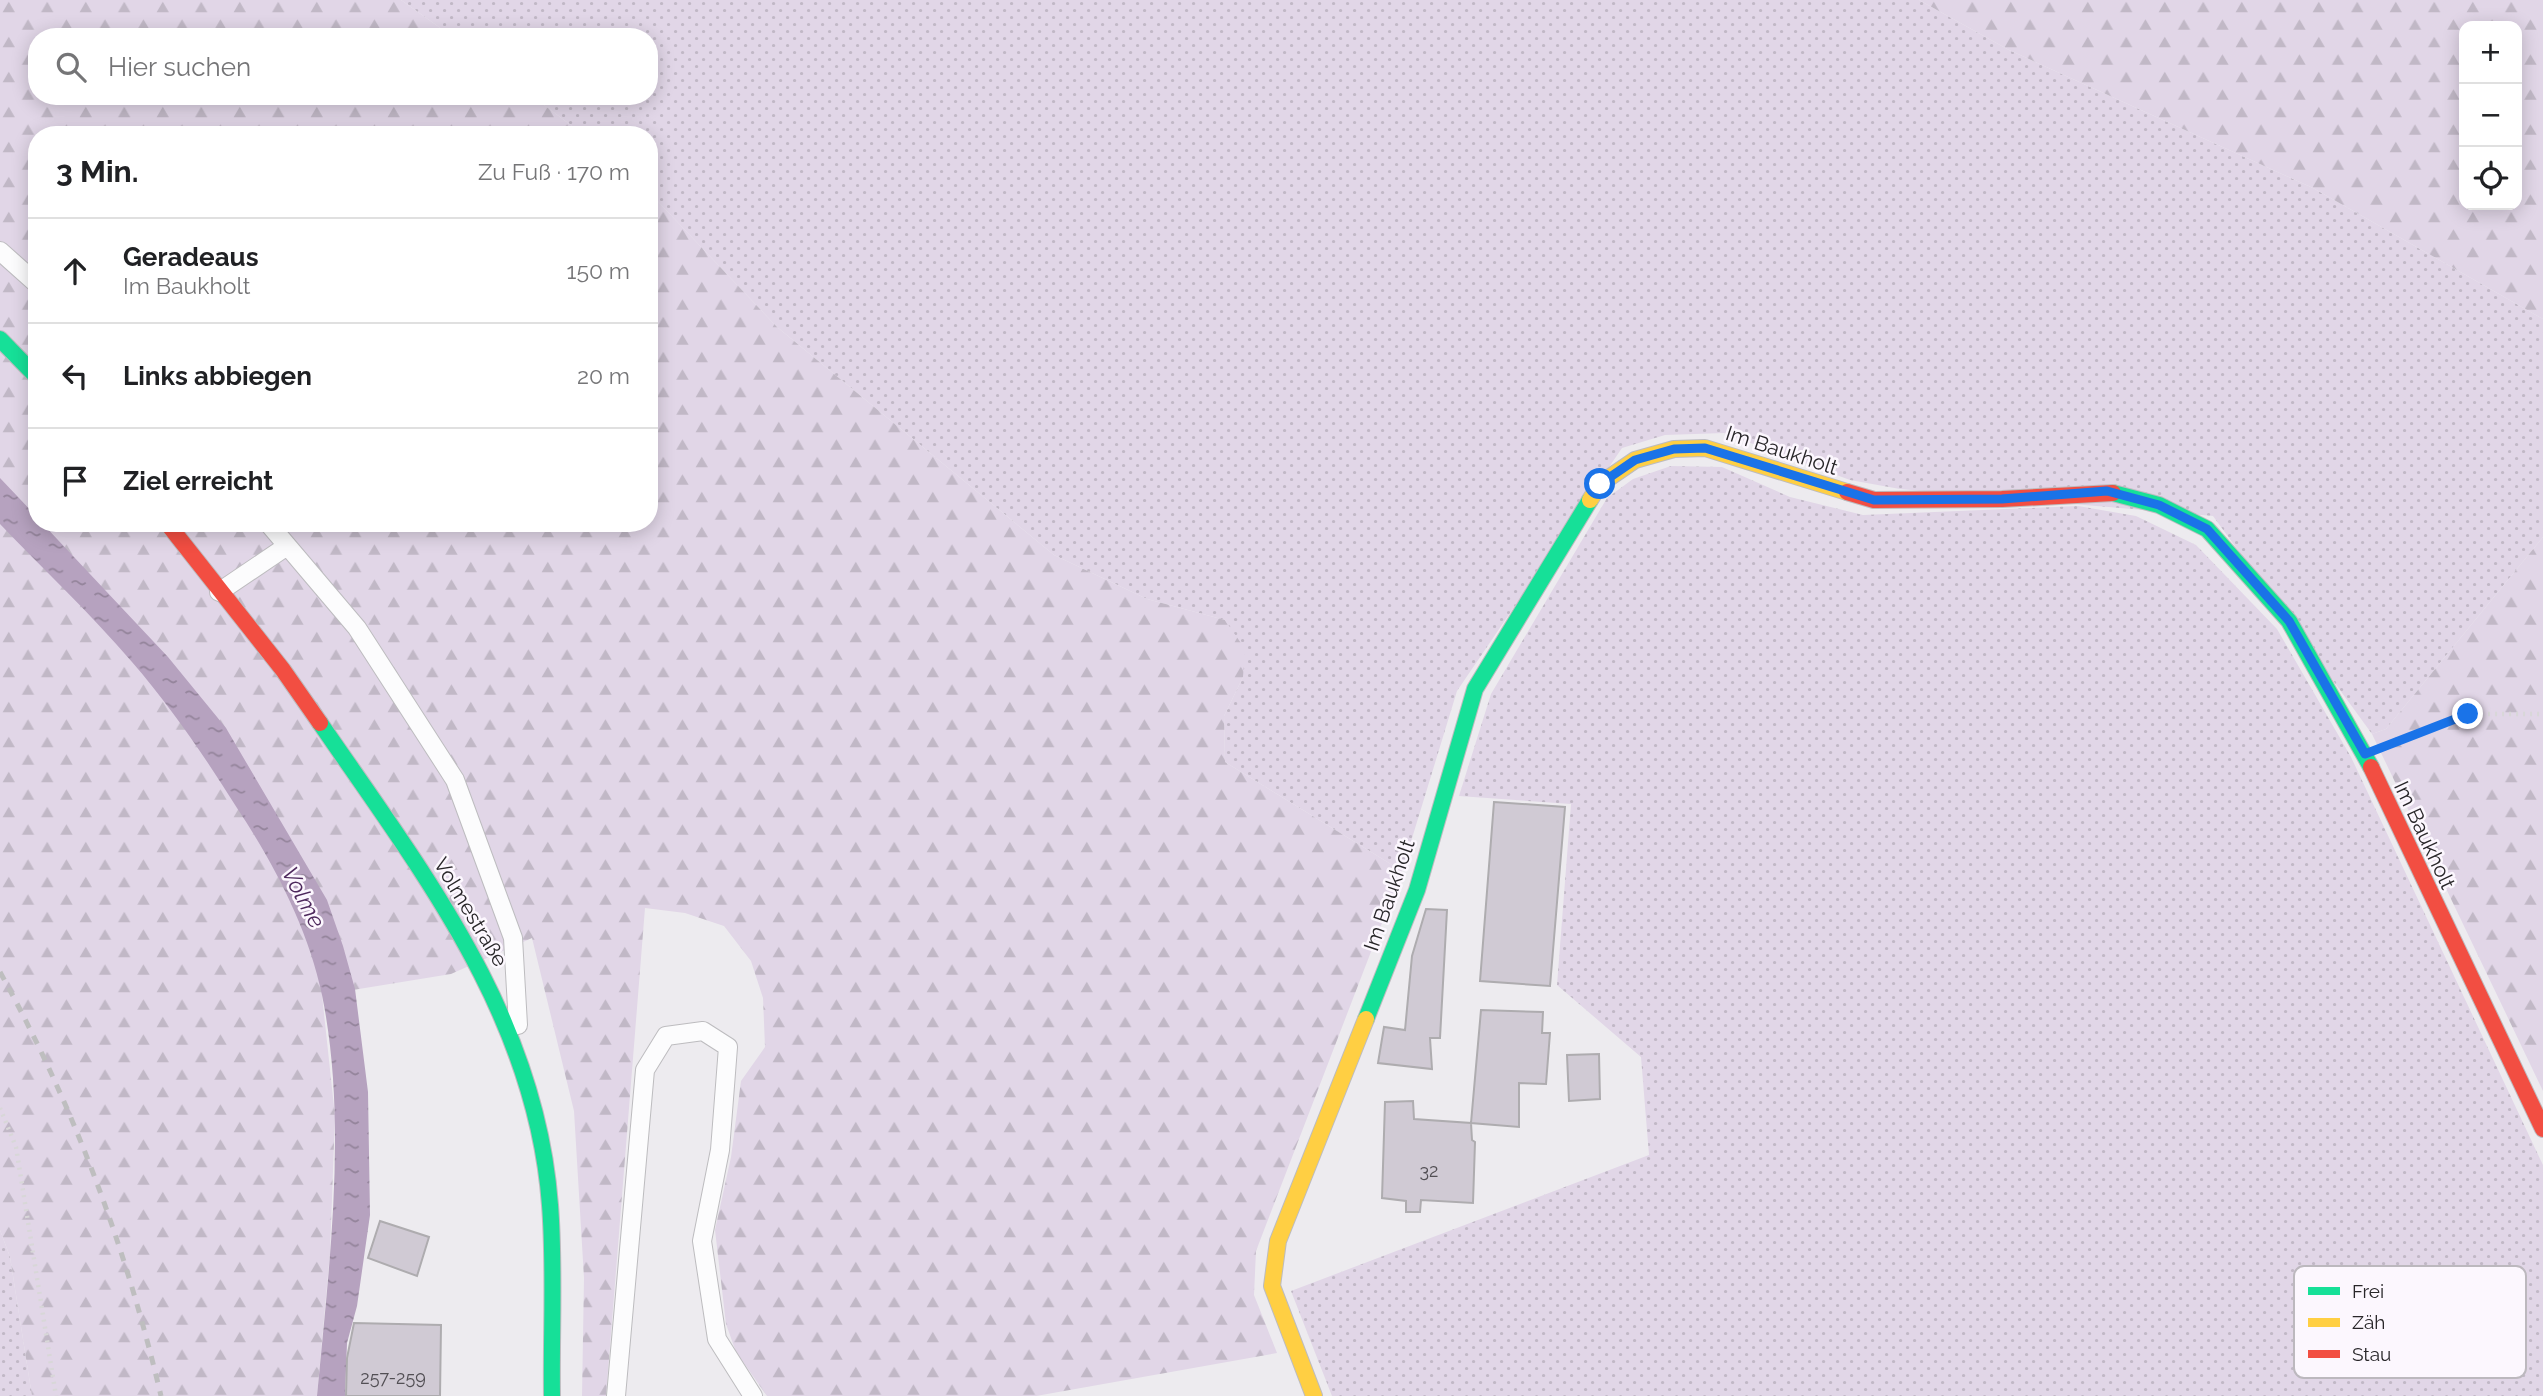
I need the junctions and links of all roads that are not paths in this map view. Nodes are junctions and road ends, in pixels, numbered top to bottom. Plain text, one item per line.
1 (0, 251) edge
2 (28, 276) edge
3 (0, 339) edge
4 (28, 368) edge
5 (174, 532) edge
6 (275, 532) edge
7 (287, 546) junction
8 (219, 592) junction
9 (520, 1064) junction
10 (2543, 1129) edge
11 (552, 1396) edge
12 (616, 1396) edge
13 (753, 1396) edge
14 (1314, 1396) edge

1 - 2 lane
3 - 4 street
5 - 8 street, Volmestraße
6 - 7 lane
7 - 8 lane
7 - 9 lane
8 - 9 street, Volmestraße
9 - 11 street, Volmestraße
10 - 14 street, Im Baukholt
12 - 13 lane

